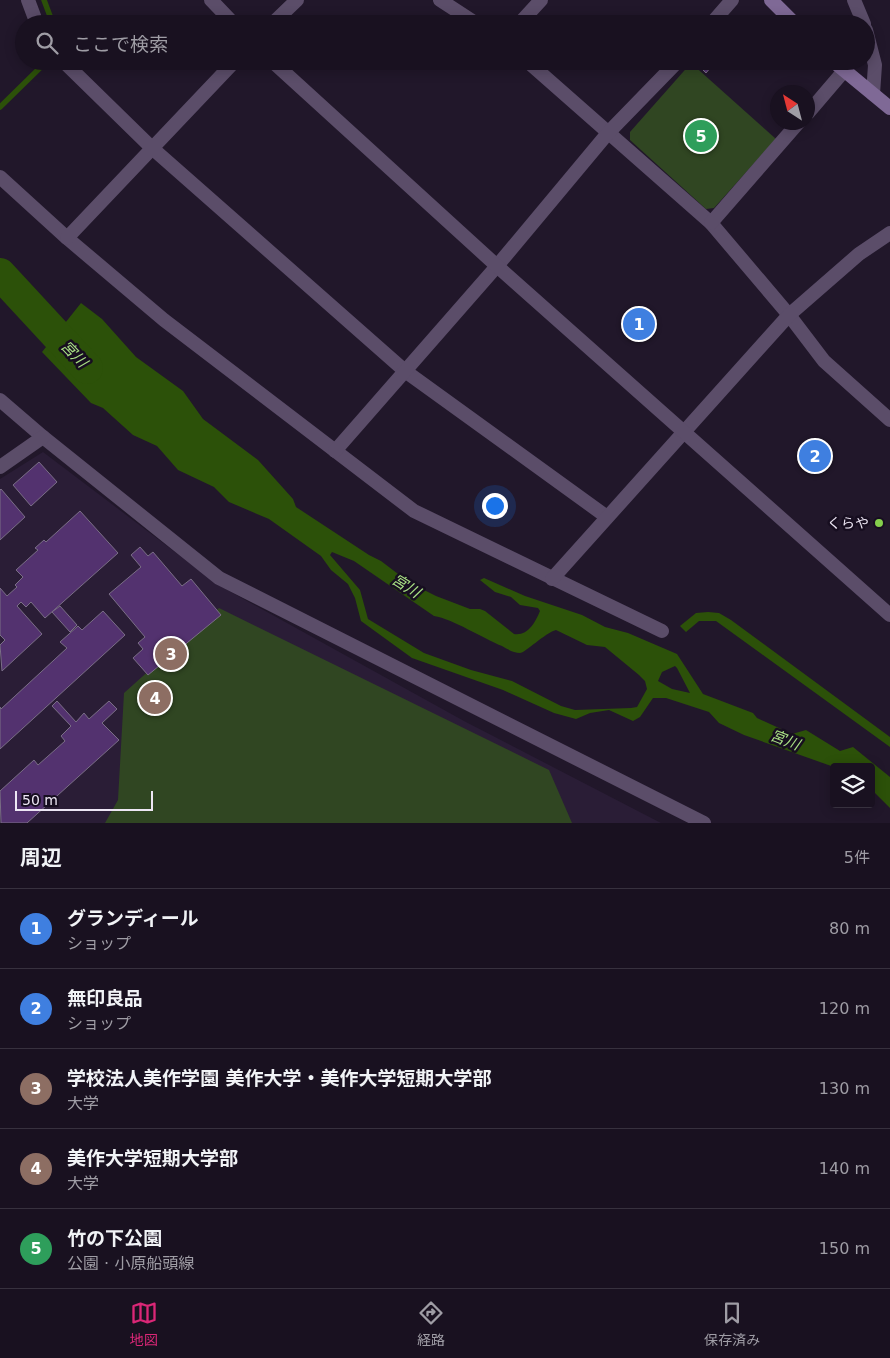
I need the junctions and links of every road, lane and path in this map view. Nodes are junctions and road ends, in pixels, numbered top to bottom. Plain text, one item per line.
1 (28, 0) edge
2 (210, 0) edge
3 (297, 0) edge
4 (440, 0) edge
5 (541, 0) edge
6 (732, 0) edge
7 (771, 0) edge
8 (854, 0) edge
9 (34, 15) edge
10 (225, 15) edge
11 (281, 15) edge
12 (464, 15) edge
13 (527, 15) edge
14 (719, 15) edge
15 (786, 15) edge
16 (860, 15) edge
17 (72, 70) edge
18 (226, 70) edge
19 (282, 70) edge
20 (537, 70) edge
21 (669, 70) edge
22 (875, 70) edge
23 (843, 72) joint
24 (873, 94) junction
25 (815, 105) edge
26 (890, 108) edge
27 (792, 130) edge
28 (608, 133) junction
29 (152, 148) junction
30 (0, 178) edge
31 (711, 223) junction
32 (890, 233) edge
33 (66, 238) junction
34 (497, 266) junction
35 (789, 315) junction
36 (405, 371) junction
37 (0, 400) edge
38 (890, 420) edge
39 (683, 432) junction
40 (43, 437) junction
41 (335, 451) junction
42 (0, 467) edge
43 (607, 517) junction
44 (552, 579) junction
45 (890, 615) edge
46 (662, 630) dead end
47 (704, 823) edge

1 - 9 street
2 - 10 street
3 - 11 street
4 - 12 street
5 - 13 street
6 - 14 street
7 - 15 main road
8 - 16 street
17 - 29 street
18 - 29 street
19 - 34 street
20 - 28 street
21 - 28 street
22 - 24 street
23 - 24 main road
23 - 25 street
24 - 26 main road
27 - 31 street
28 - 31 street
28 - 34 street
29 - 33 street
29 - 36 street
30 - 33 street
31 - 35 street
32 - 35 street
33 - 41 street
34 - 36 street
34 - 39 street
35 - 38 street
35 - 39 street
36 - 41 street
36 - 43 street
37 - 40 street
39 - 43 street
39 - 45 street
40 - 42 street
40 - 47 street
41 - 44 street
43 - 44 street
44 - 46 street

